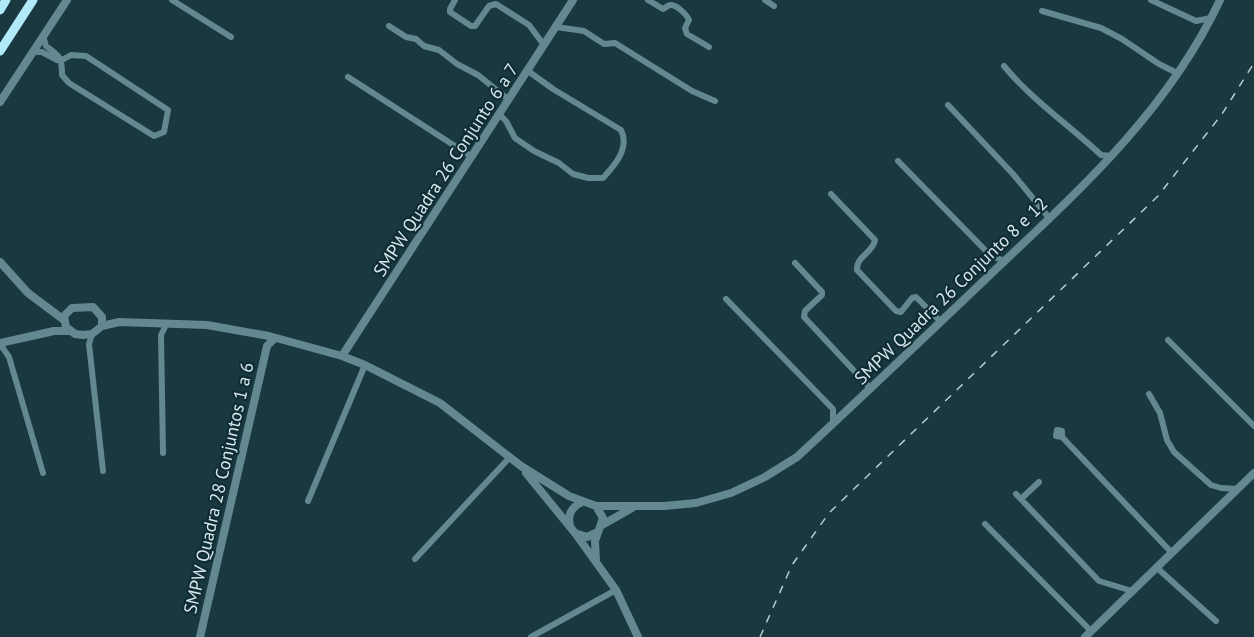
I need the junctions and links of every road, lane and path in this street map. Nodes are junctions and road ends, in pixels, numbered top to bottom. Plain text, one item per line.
1 (6, 0) edge
2 (33, 0) edge
3 (67, 0) edge
4 (172, 0) edge
5 (455, 0) edge
6 (573, 0) edge
7 (648, 0) edge
8 (765, 0) edge
9 (1151, 0) edge
10 (1220, 0) edge
11 (774, 6) dead end
12 (0, 10) edge
13 (1042, 11) dead end
14 (1211, 18) junction
15 (1196, 21) junction
16 (389, 26) dead end
17 (556, 27) junction
18 (43, 36) junction
19 (1201, 36) junction
20 (231, 37) dead end
21 (544, 45) junction
22 (709, 47) dead end
23 (0, 51) edge
24 (32, 52) junction
25 (62, 60) junction
26 (1004, 66) dead end
27 (528, 70) junction
28 (1177, 73) junction
29 (348, 77) dead end
30 (509, 100) junction
31 (715, 101) dead end
32 (0, 102) edge
33 (948, 105) dead end
34 (500, 115) junction
35 (1101, 155) junction
36 (1113, 156) junction
37 (472, 157) junction
38 (898, 160) dead end
39 (1101, 167) junction
40 (831, 194) dead end
41 (1050, 219) junction
42 (991, 256) junction
43 (1005, 261) junction
44 (0, 262) edge
45 (795, 263) dead end
46 (992, 273) junction
47 (726, 299) dead end
48 (102, 316) junction
49 (66, 322) junction
50 (119, 322) junction
51 (941, 322) junction
52 (154, 323) junction
53 (167, 324) junction
54 (102, 326) junction
55 (261, 334) junction
56 (87, 335) junction
57 (161, 335) junction
58 (275, 338) junction
59 (10, 340) junction
60 (1168, 340) dead end
61 (0, 344) edge
62 (267, 346) junction
63 (342, 356) junction
64 (9, 357) junction
65 (365, 365) junction
66 (871, 389) junction
67 (1149, 394) dead end
68 (833, 409) junction
69 (848, 410) junction
70 (833, 424) junction
71 (1254, 426) edge
72 (1062, 437) dead end
73 (164, 453) dead end
74 (510, 457) junction
75 (521, 466) junction
76 (103, 471) dead end
77 (43, 473) dead end
78 (1254, 473) edge
79 (1039, 482) dead end
80 (1238, 489) junction
81 (308, 501) dead end
82 (582, 502) junction
83 (597, 506) junction
84 (633, 507) junction
85 (985, 524) dead end
86 (600, 528) junction
87 (572, 530) junction
88 (1171, 552) junction
89 (415, 559) dead end
90 (596, 563) junction
91 (1156, 567) junction
92 (616, 590) junction
93 (1132, 591) junction
94 (1216, 621) dead end
95 (1091, 631) junction
96 (200, 637) edge
97 (531, 637) edge
98 (638, 637) edge
99 (1084, 637) edge

1 - 12 highway
2 - 23 highway
3 - 18 street
4 - 20 street
5 - 21 street
6 - 17 street, SMPW Quadra 26 Conjunto 6 a 7
7 - 22 street
8 - 11 street
9 - 15 street
10 - 14 street, SMPW Quadra 26 Conjunto 8 e 12
13 - 28 street
14 - 15 street
14 - 19 street, SMPW Quadra 26 Conjunto 8 e 12
15 - 19 street
16 - 30 street
17 - 21 street, SMPW Quadra 26 Conjunto 6 a 7
17 - 31 street
18 - 24 street
18 - 25 street
19 - 28 street, SMPW Quadra 26 Conjunto 8 e 12
21 - 27 street, SMPW Quadra 26 Conjunto 6 a 7
24 - 25 street
24 - 32 street
25 - 25 street
26 - 35 street
27 - 30 street, SMPW Quadra 26 Conjunto 6 a 7
27 - 34 street
28 - 36 street, SMPW Quadra 26 Conjunto 8 e 12
29 - 37 street
30 - 34 street, SMPW Quadra 26 Conjunto 6 a 7
33 - 41 street
34 - 37 street, SMPW Quadra 26 Conjunto 6 a 7
35 - 36 street
35 - 39 street
36 - 39 street, SMPW Quadra 26 Conjunto 8 e 12
37 - 63 street, SMPW Quadra 26 Conjunto 6 a 7
38 - 42 street
39 - 41 street, SMPW Quadra 26 Conjunto 8 e 12
40 - 51 street
41 - 43 street, SMPW Quadra 26 Conjunto 8 e 12
42 - 43 street
42 - 46 street
43 - 46 street, SMPW Quadra 26 Conjunto 8 e 12
44 - 49 street
45 - 66 street
46 - 51 street, SMPW Quadra 26 Conjunto 8 e 12
47 - 68 street
48 - 49 street
48 - 50 street
48 - 54 street
49 - 56 street
49 - 59 street
50 - 52 street
50 - 54 street
51 - 66 street, SMPW Quadra 26 Conjunto 8 e 12
52 - 53 street
52 - 57 street
53 - 55 street
53 - 57 street
54 - 56 street
55 - 58 street
55 - 62 street, SMPW Quadra 28 Conjuntos 1 a 6
56 - 76 street
57 - 73 street
58 - 62 street, SMPW Quadra 28 Conjuntos 1 a 6
58 - 63 street
59 - 61 street
59 - 64 street
60 - 71 street
61 - 64 street
62 - 96 street, SMPW Quadra 28 Conjuntos 1 a 6
63 - 65 street
64 - 77 street
65 - 74 street
65 - 81 street
66 - 69 street, SMPW Quadra 26 Conjunto 8 e 12
67 - 80 street
68 - 69 street
68 - 70 street
69 - 70 street, SMPW Quadra 26 Conjunto 8 e 12
70 - 84 street, SMPW Quadra 26 Conjunto 8 e 12
72 - 88 street
74 - 75 street
74 - 89 street
75 - 82 street
75 - 87 street
78 - 80 street
79 - 93 street
80 - 88 street
82 - 83 street
82 - 87 street
83 - 84 street, SMPW Quadra 26 Conjunto 8 e 12
83 - 86 street
84 - 86 street, SMPW Quadra 26 Conjunto 8 e 12
85 - 95 street
86 - 87 street
86 - 90 street
87 - 90 street
88 - 91 street
90 - 92 street
91 - 93 street
91 - 94 street
92 - 97 street
92 - 98 street
93 - 95 street
95 - 99 street

